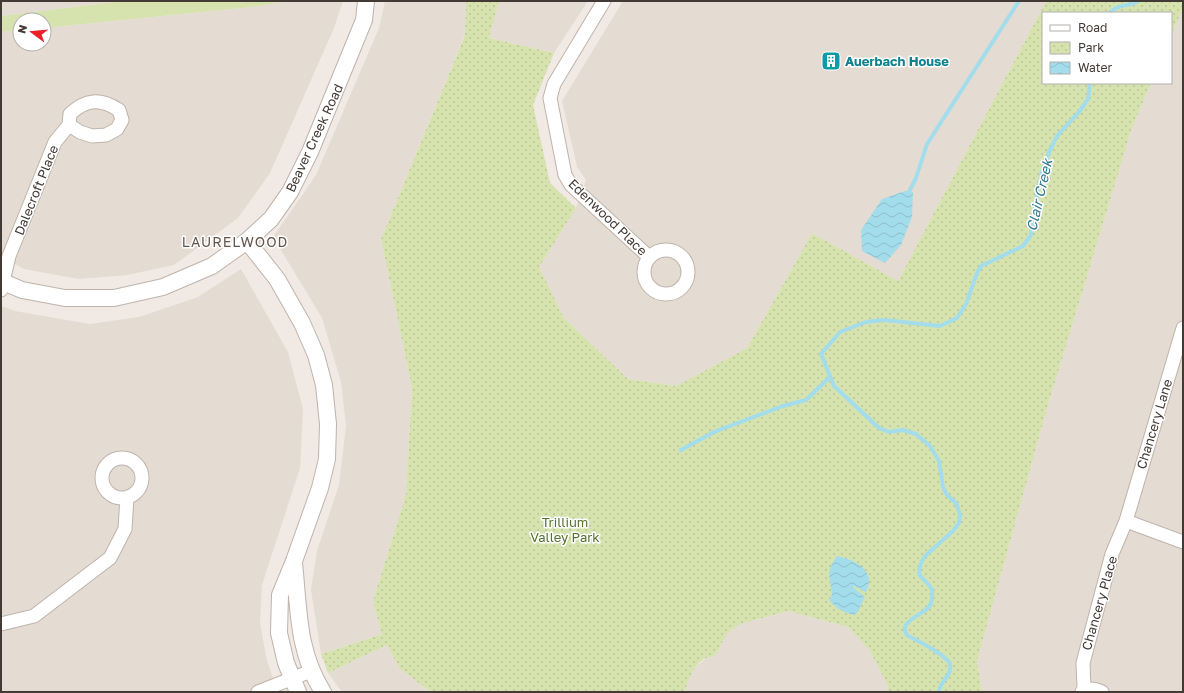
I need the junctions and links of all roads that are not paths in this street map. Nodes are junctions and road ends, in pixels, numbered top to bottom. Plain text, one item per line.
1 (366, 1) edge
2 (604, 1) edge
3 (69, 125) dead end
4 (247, 241) junction
5 (649, 257) dead end
6 (2, 284) edge
7 (1183, 328) edge
8 (127, 497) dead end
9 (1126, 521) junction
10 (1183, 542) edge
11 (294, 561) junction
12 (1, 624) edge
13 (311, 671) junction
14 (295, 685) edge
15 (1083, 690) edge
16 (258, 692) edge
17 (322, 692) edge
18 (1102, 692) edge

1 - 4 street, Beaver Creek Road
2 - 5 street, Edenwood Place
3 - 6 street, Dalecroft Place
4 - 6 street, Beaver Creek Road
4 - 11 street
7 - 9 street, Chancery Lane
8 - 12 street
9 - 10 street
9 - 15 street, Chancery Place
11 - 13 street
11 - 14 street
13 - 14 street
13 - 17 street
14 - 16 street
15 - 18 street, Chancery Place

